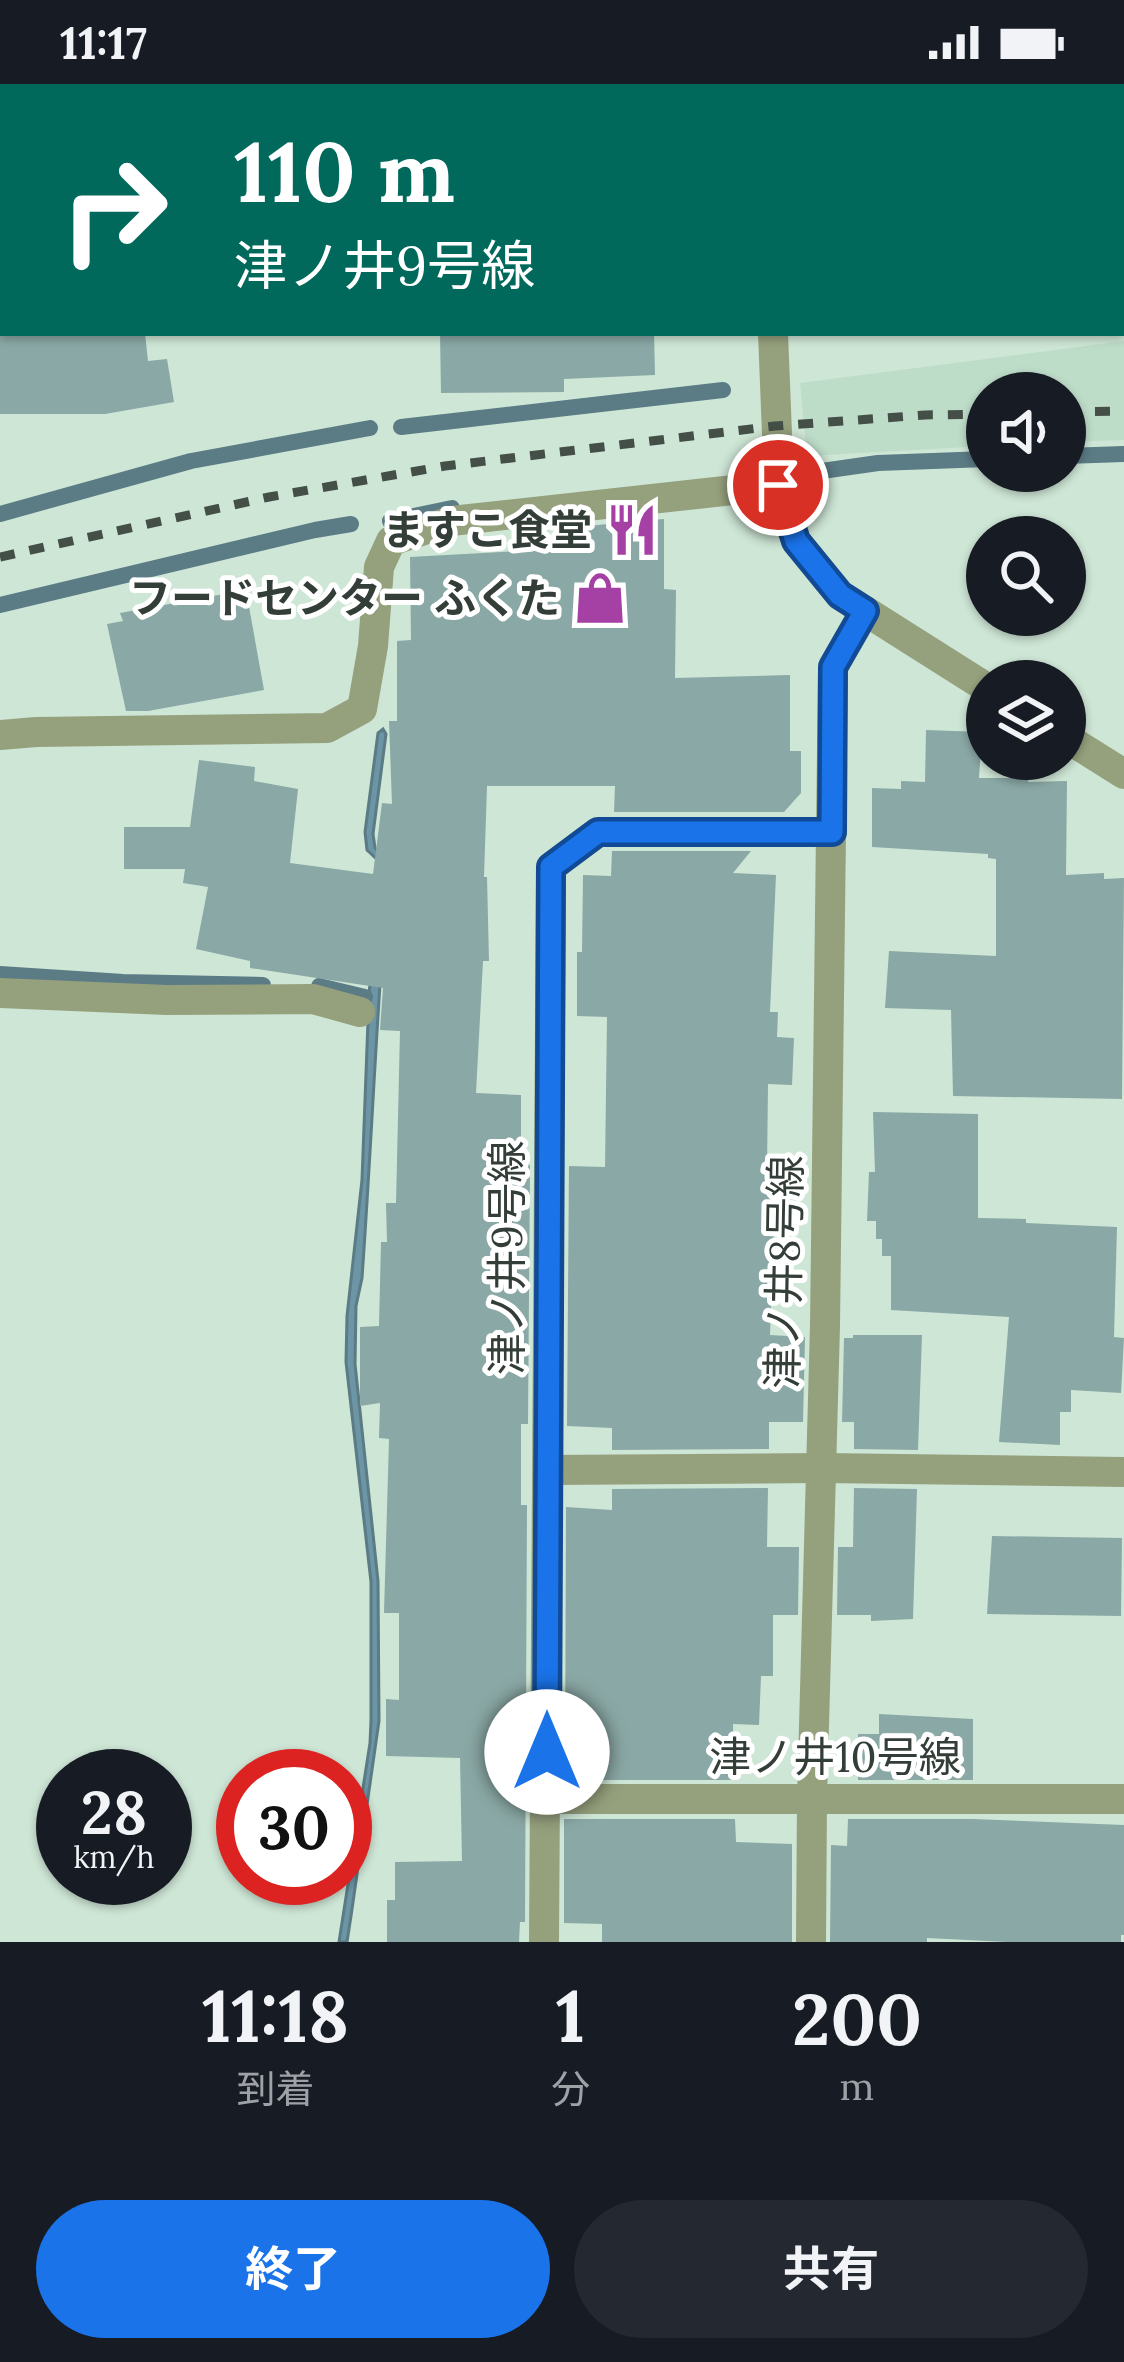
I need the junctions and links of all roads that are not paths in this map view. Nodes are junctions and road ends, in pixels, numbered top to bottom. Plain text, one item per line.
1 (773, 336) edge
2 (778, 485) junction
3 (865, 611) junction
4 (966, 675) edge
5 (0, 735) edge
6 (1086, 750) edge
7 (1124, 774) edge
8 (832, 832) junction
9 (0, 993) edge
10 (359, 1012) dead end
11 (822, 1468) junction
12 (548, 1470) junction
13 (1124, 1472) edge
14 (546, 1799) junction
15 (812, 1799) junction
16 (1124, 1799) edge
17 (544, 1942) edge
18 (811, 1942) edge

1 - 2 street
2 - 3 street
2 - 5 street
3 - 4 street
3 - 8 street, 津ノ井8号線
6 - 7 street
8 - 11 street, 津ノ井8号線
8 - 12 street, 津ノ井9号線
9 - 10 street
11 - 12 street
11 - 13 street
11 - 15 street, 津ノ井8号線
12 - 14 street, 津ノ井9号線
14 - 15 street, 津ノ井10号線
14 - 17 street, 津ノ井9号線
15 - 16 street, 津ノ井10号線
15 - 18 street, 津ノ井8号線

